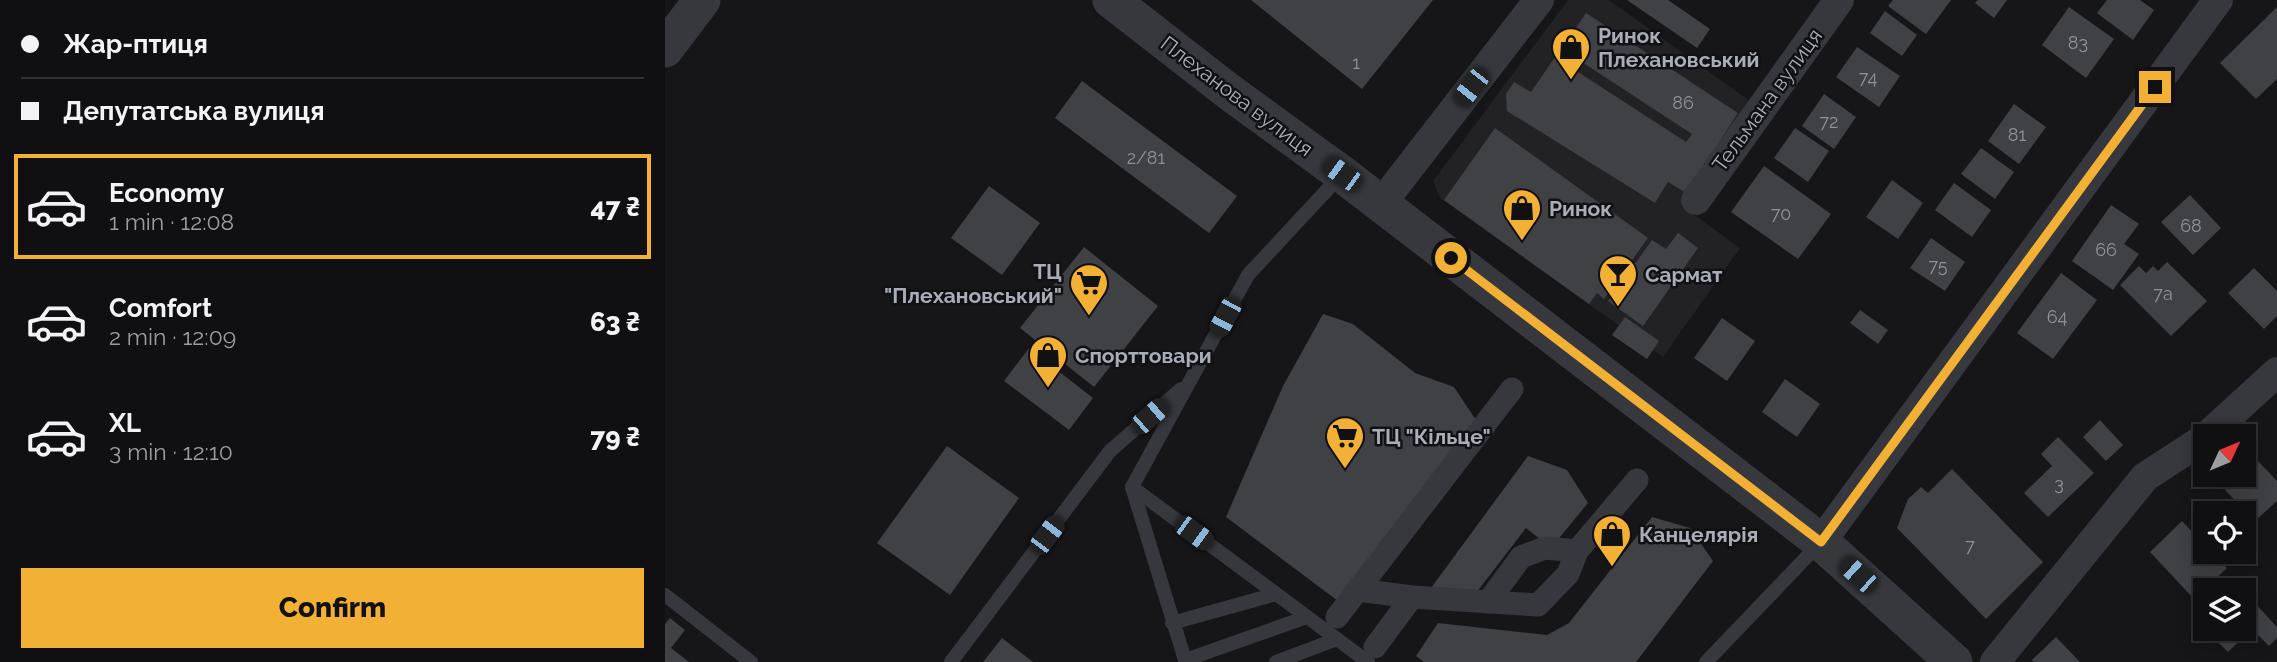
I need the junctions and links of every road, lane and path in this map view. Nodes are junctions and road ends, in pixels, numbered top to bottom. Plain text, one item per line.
1 (702, 0) edge
2 (1111, 0) edge
3 (1539, 0) edge
4 (1839, 0) edge
5 (2218, 0) edge
6 (665, 48) edge
7 (1342, 174) junction
8 (1696, 200) dead end
9 (1381, 204) junction
10 (2277, 372) edge
11 (1190, 381) junction
12 (1513, 389) dead end
13 (2220, 424) edge
14 (2193, 446) edge
15 (1637, 480) dead end
16 (1132, 488) junction
17 (1821, 542) junction
18 (1577, 551) junction
19 (1358, 590) junction
20 (1276, 594) junction
21 (665, 595) edge
22 (1412, 597) junction
23 (1488, 601) junction
24 (1307, 617) junction
25 (1172, 624) junction
26 (1337, 628) junction
27 (1368, 658) edge
28 (1186, 661) edge
29 (751, 662) edge
30 (951, 662) edge
31 (1276, 662) edge
32 (1706, 662) edge
33 (1954, 662) edge
34 (1995, 662) edge

1 - 6 street
2 - 7 street, Плеханова вулиця
3 - 9 street
4 - 8 street, Тельмана вулиця
5 - 17 street
7 - 9 street, Плеханова вулиця
7 - 11 lane
9 - 17 street, Плеханова вулиця
10 - 13 street
11 - 16 lane
11 - 30 lane
12 - 19 street
14 - 34 street
15 - 18 street
16 - 20 lane
16 - 25 lane
17 - 32 lane
17 - 33 street, Плеханова вулиця
18 - 23 street
18 - 23 street
19 - 22 street
19 - 26 street
20 - 24 lane
20 - 25 lane
21 - 29 lane
22 - 23 street
22 - 27 street
24 - 26 lane
24 - 28 lane
25 - 28 lane
26 - 27 lane
26 - 31 lane

